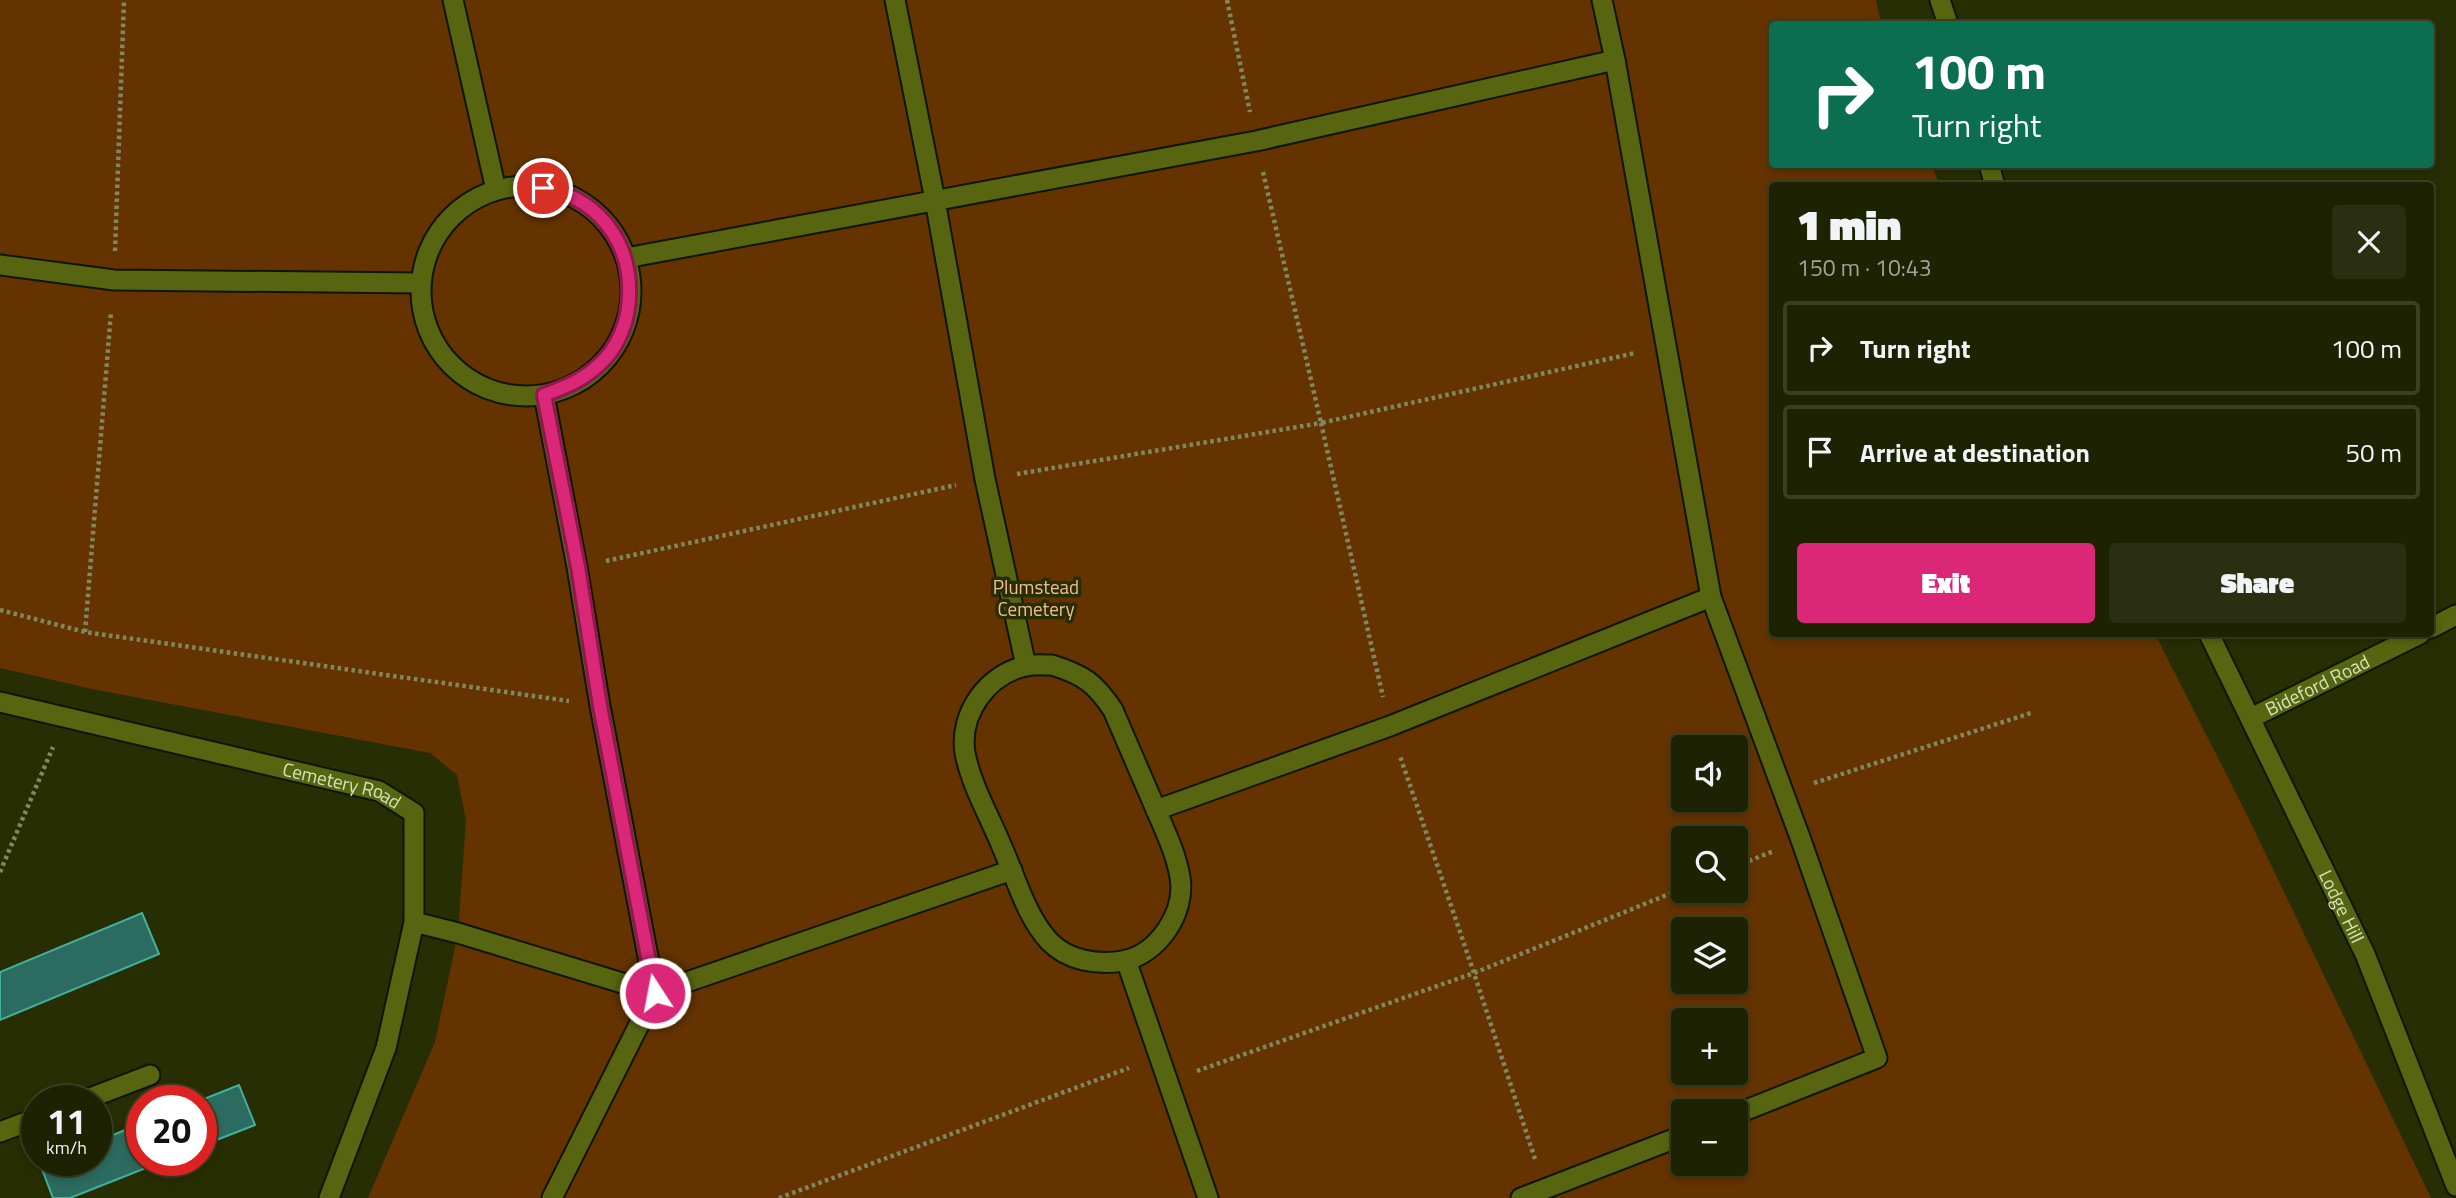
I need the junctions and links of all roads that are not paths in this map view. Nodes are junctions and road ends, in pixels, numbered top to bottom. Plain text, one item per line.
1 (453, 0) edge
2 (895, 0) edge
3 (1602, 0) edge
4 (1941, 0) edge
5 (1947, 21) edge
6 (1615, 60) junction
7 (496, 190) junction
8 (935, 200) junction
9 (626, 258) junction
10 (0, 265) edge
11 (421, 283) junction
12 (544, 395) junction
13 (1711, 597) junction
14 (2456, 615) edge
15 (2434, 626) edge
16 (2210, 637) edge
17 (2414, 637) edge
18 (1026, 666) junction
19 (0, 702) edge
20 (2251, 718) junction
21 (1156, 810) junction
22 (1012, 870) junction
23 (414, 922) junction
24 (1126, 960) junction
25 (655, 993) junction
26 (150, 1075) dead end
27 (112, 1090) edge
28 (1748, 1109) edge
29 (21, 1124) edge
30 (0, 1132) edge
31 (1671, 1140) edge
32 (2456, 1186) edge
33 (329, 1198) edge
34 (552, 1198) edge
35 (1208, 1198) edge
36 (1521, 1198) edge

1 - 7 street
2 - 8 street
3 - 6 street
4 - 5 street
6 - 8 street
6 - 13 street
7 - 9 street
7 - 11 street
8 - 9 street
8 - 18 street
9 - 12 street
10 - 11 street
11 - 12 street
12 - 25 street
13 - 21 street
13 - 28 street
14 - 15 street
16 - 20 street, Lodge Hill
17 - 20 street, Bideford Road
18 - 21 street
18 - 22 street
19 - 23 street, Cemetery Road
20 - 32 street, Lodge Hill
21 - 24 street
22 - 24 street
22 - 25 street
23 - 25 street
23 - 33 street, Cemetery Road
24 - 35 street
25 - 34 street
26 - 27 street
29 - 30 street
31 - 36 street

